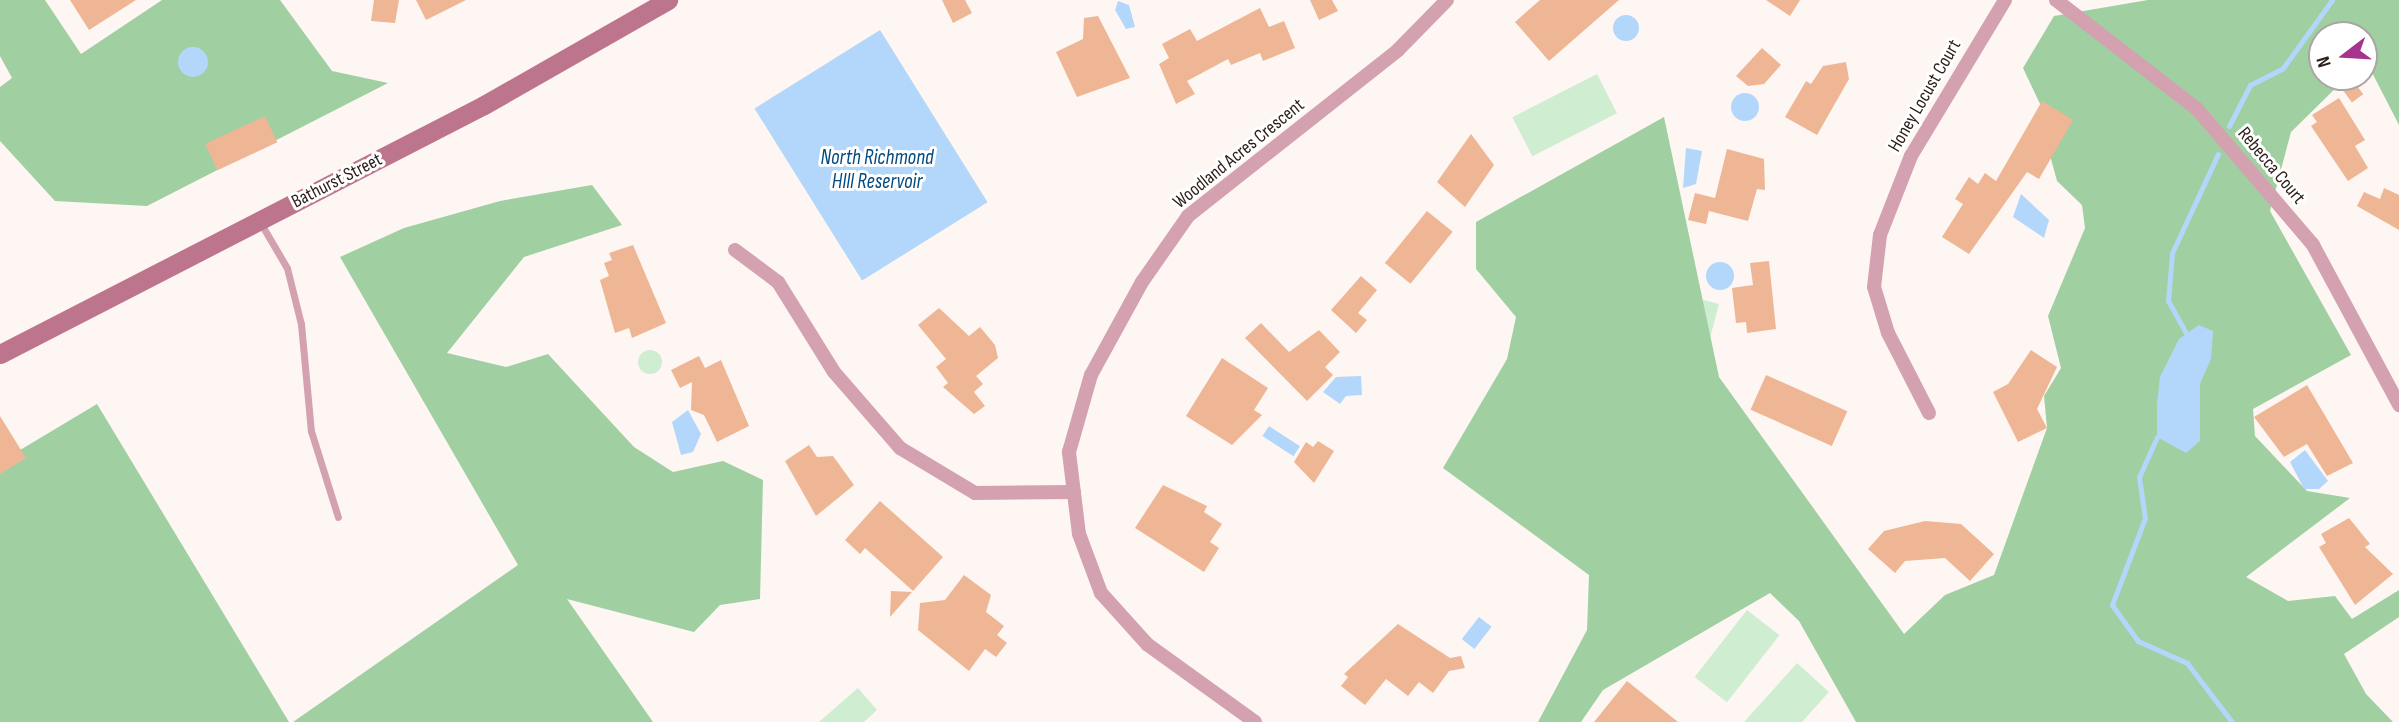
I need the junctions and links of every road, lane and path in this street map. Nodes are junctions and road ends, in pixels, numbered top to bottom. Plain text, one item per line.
1 (668, 0) edge
2 (1447, 0) edge
3 (2005, 0) edge
4 (2056, 0) edge
5 (260, 221) junction
6 (735, 250) dead end
7 (0, 354) edge
8 (2399, 405) edge
9 (1929, 413) dead end
10 (1074, 492) junction
11 (338, 517) dead end
12 (1255, 722) edge

1 - 5 main road, Bathurst Street
2 - 10 street, Woodland Acres Crescent
3 - 9 street, Honey Locust Court
4 - 8 street, Rebecca Court
5 - 7 main road, Bathurst Street
5 - 11 lane
6 - 10 street
10 - 12 street, Woodland Acres Crescent

